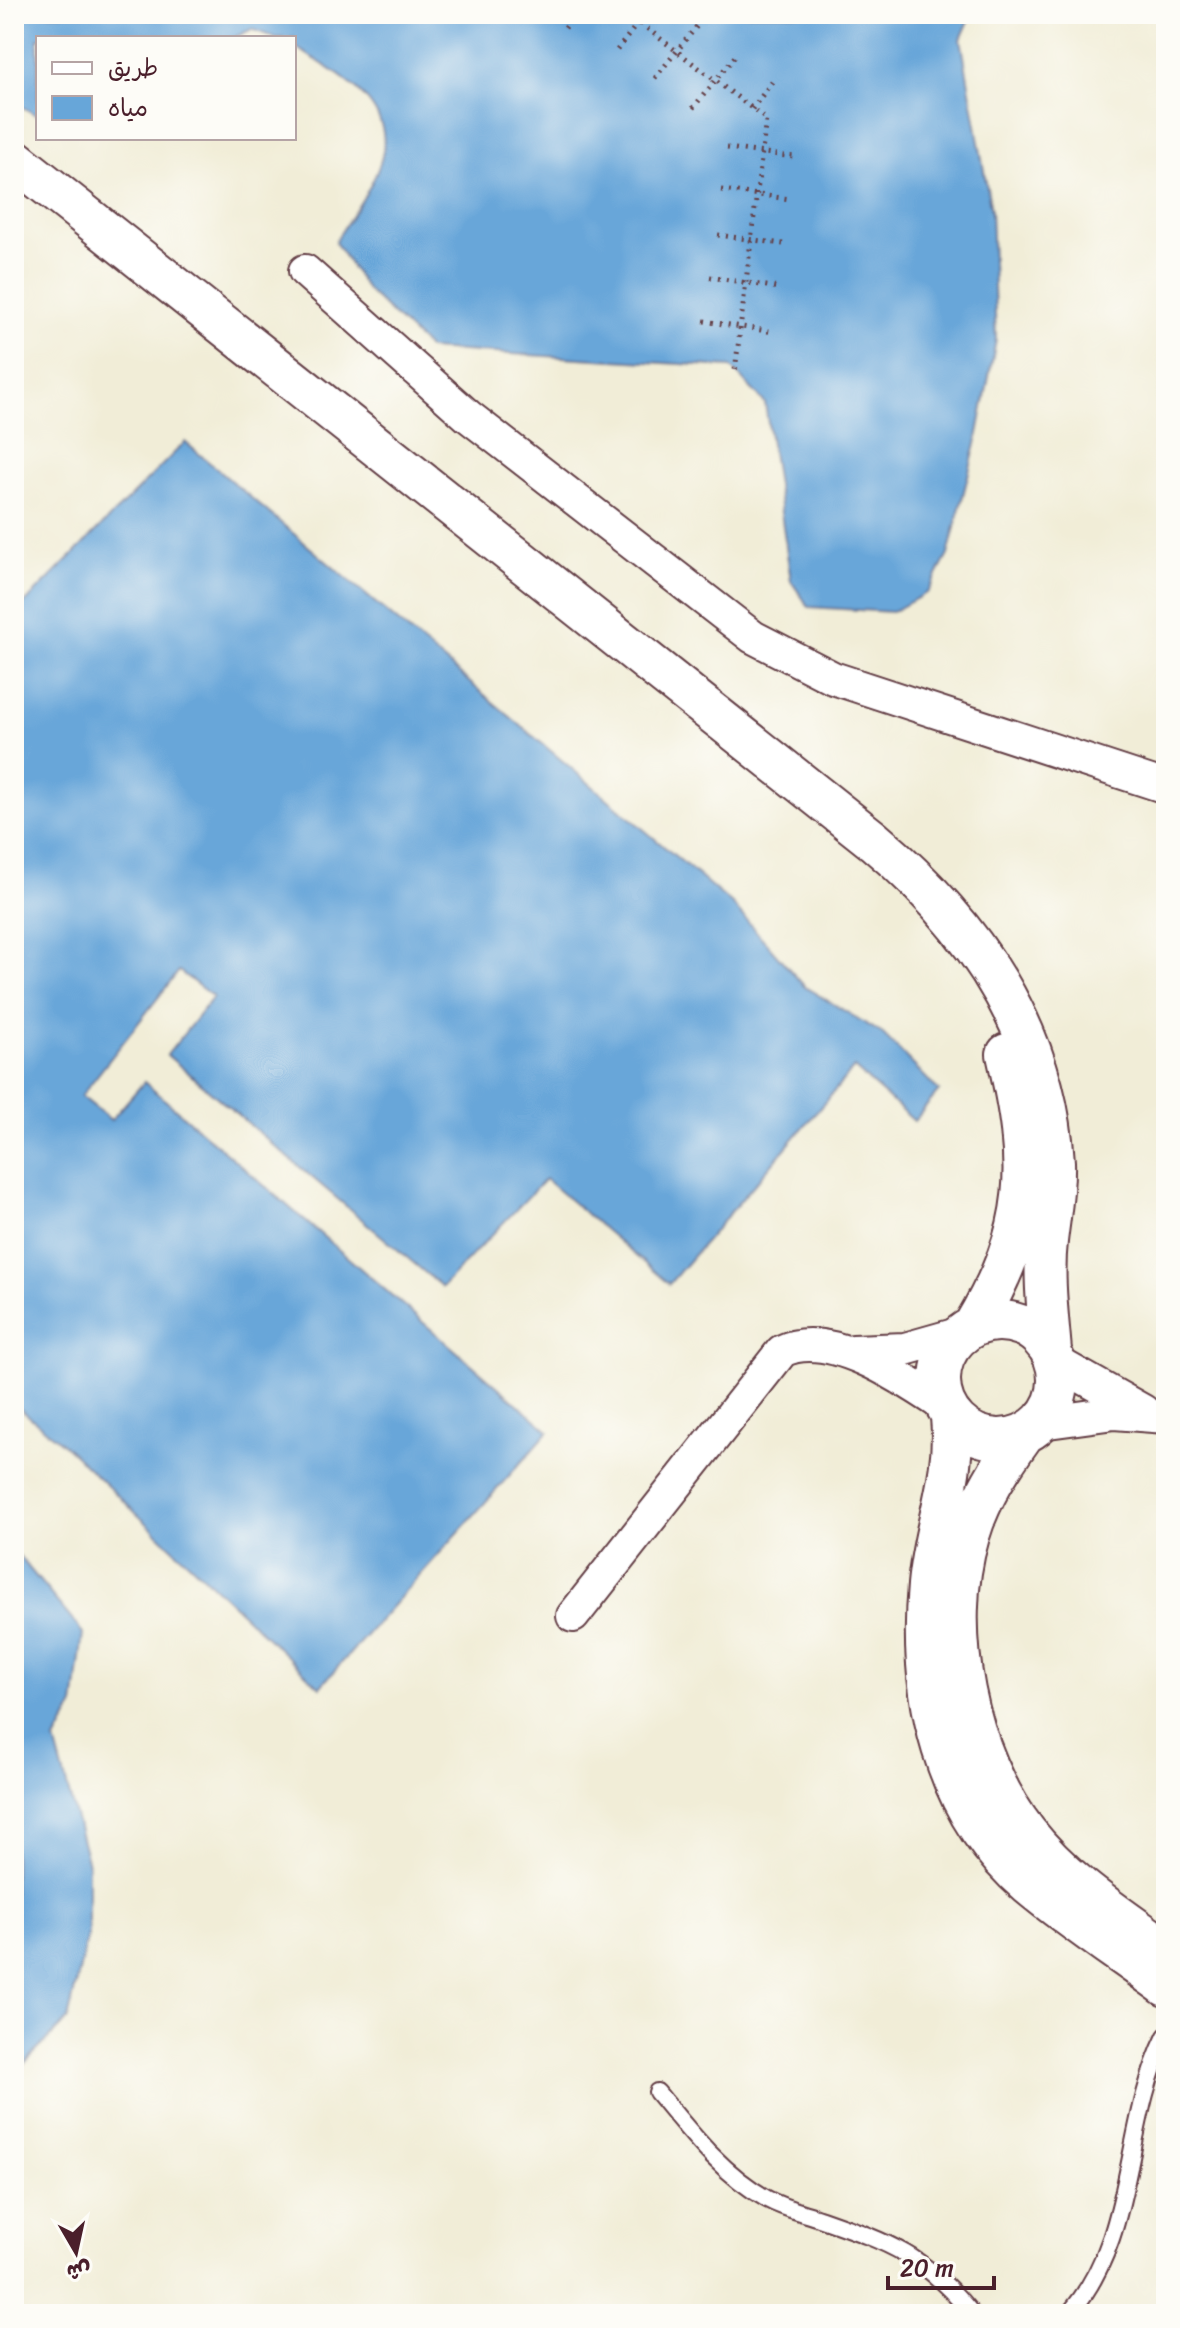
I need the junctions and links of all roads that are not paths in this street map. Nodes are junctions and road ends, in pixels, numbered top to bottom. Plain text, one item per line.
1 (14, 159) edge
2 (305, 271) dead end
3 (1166, 787) edge
4 (968, 937) junction
5 (969, 1330) junction
6 (842, 1351) junction
7 (1053, 1357) junction
8 (949, 1412) junction
9 (1158, 1416) edge
10 (1032, 1428) junction
11 (573, 1616) dead end
12 (1166, 1950) edge
13 (1166, 1986) edge
14 (1166, 2036) edge
15 (657, 2092) dead end
16 (972, 2314) edge
17 (1069, 2314) edge

1 - 4 street
2 - 3 street
4 - 5 street
4 - 7 street
5 - 6 street
5 - 7 street
5 - 8 street
6 - 8 street
6 - 11 street
7 - 9 street
7 - 10 street
8 - 10 street
8 - 13 street
9 - 10 street
10 - 12 street
14 - 17 lane
15 - 16 lane

